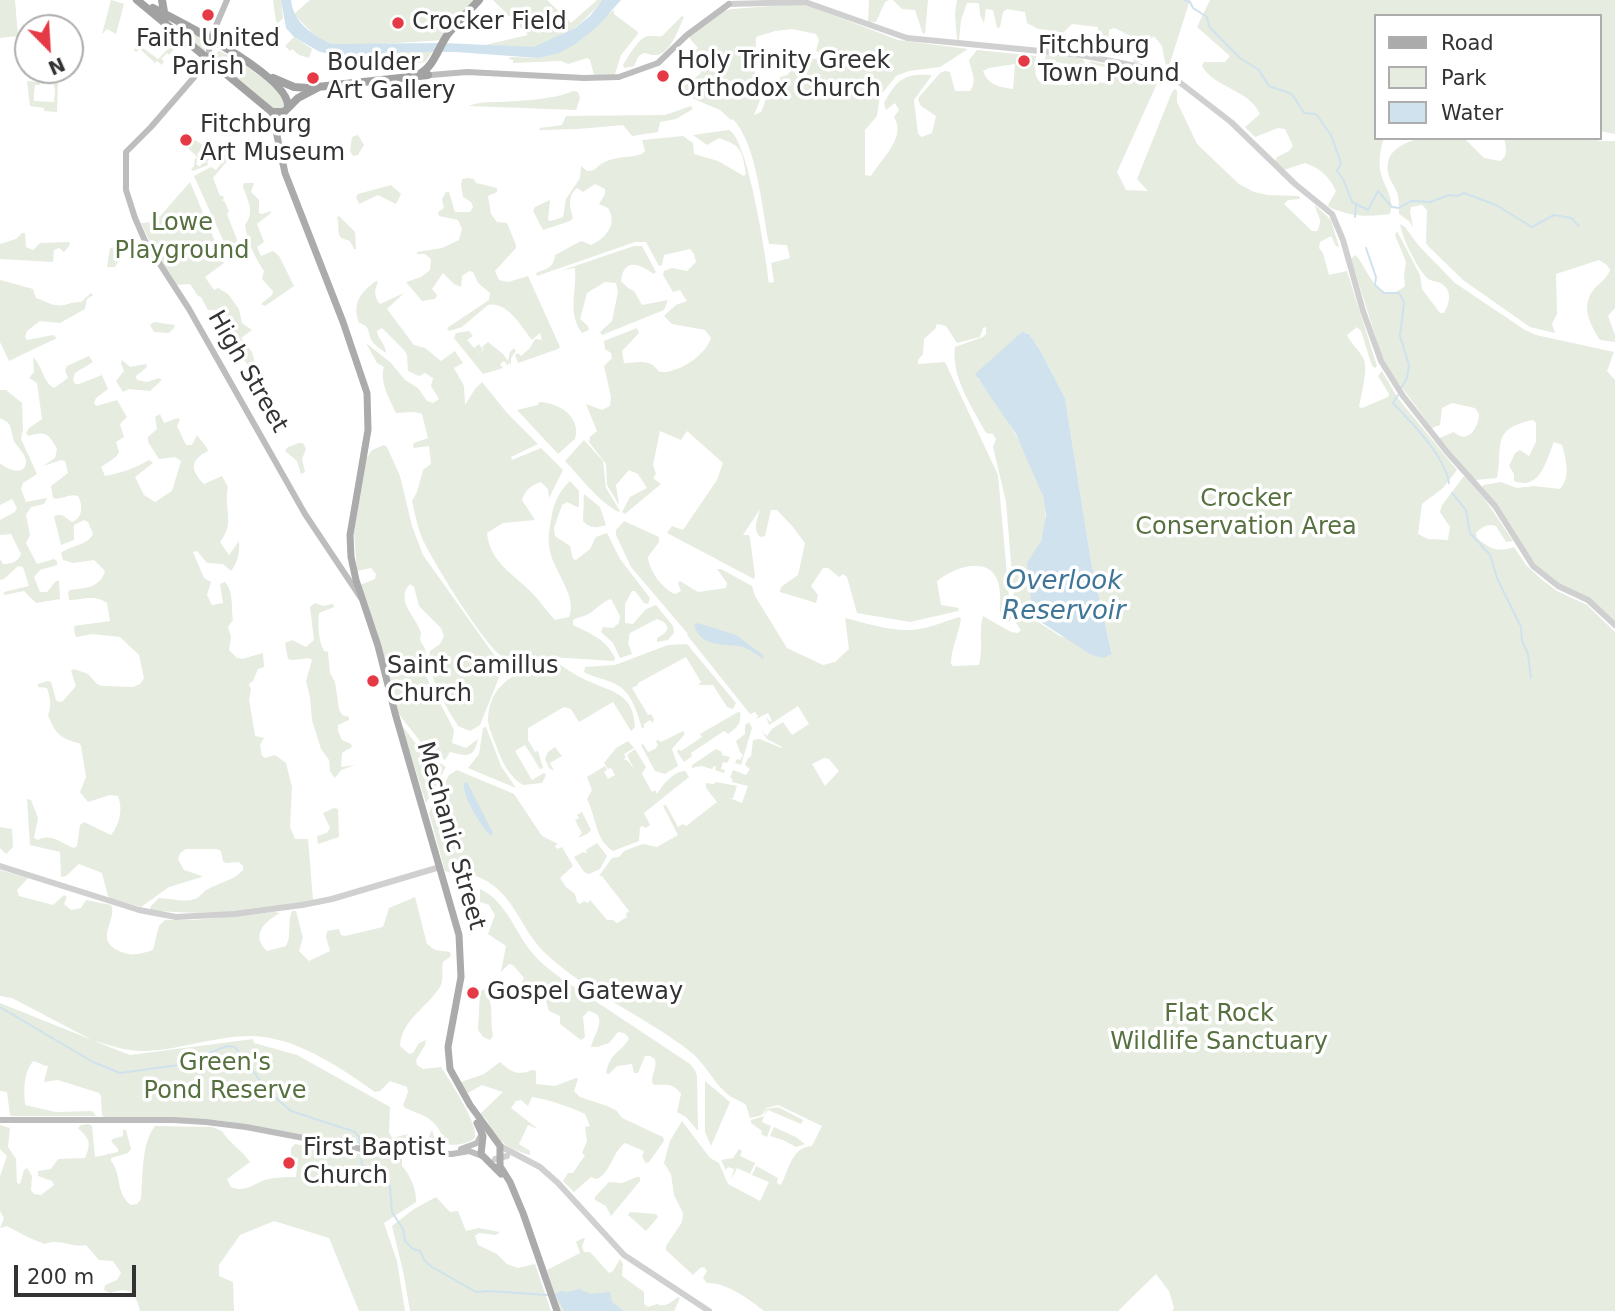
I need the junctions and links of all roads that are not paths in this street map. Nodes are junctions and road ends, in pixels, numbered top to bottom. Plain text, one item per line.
1 (162, 0) edge
2 (227, 0) edge
3 (479, 0) edge
4 (142, 3) edge
5 (729, 4) joint
6 (164, 14) junction
7 (175, 24) junction
8 (210, 37) junction
9 (232, 52) junction
10 (209, 60) junction
11 (432, 69) junction
12 (260, 72) junction
13 (319, 87) junction
14 (285, 111) junction
15 (272, 112) junction
16 (277, 134) junction
17 (362, 601) junction
18 (1615, 625) edge
19 (0, 866) edge
20 (440, 867) junction
21 (470, 1105) junction
22 (0, 1120) edge
23 (493, 1151) junction
24 (446, 1152) junction
25 (525, 1159) junction
26 (510, 1185) junction
27 (556, 1307) edge
28 (709, 1311) edge

1 - 4 highway
1 - 6 highway
1 - 7 highway
2 - 8 main road
3 - 11 highway
4 - 6 highway
4 - 7 highway
5 - 11 main road
5 - 18 street
6 - 7 highway
7 - 8 highway
7 - 10 highway
8 - 9 highway
8 - 10 main road
9 - 10 highway
9 - 12 highway
10 - 15 highway
10 - 17 main road, High Street
11 - 13 highway
12 - 13 highway
12 - 14 highway
13 - 14 highway
14 - 15 highway
14 - 16 main road, Mechanic Street
15 - 16 main road, Mechanic Street
16 - 17 main road, Mechanic Street
17 - 20 main road, Mechanic Street
19 - 20 street
20 - 21 main road, Mechanic Street
21 - 23 main road, Mechanic Street
21 - 23 main road, Mechanic Street
22 - 24 main road
23 - 24 main road
23 - 24 main road
23 - 25 street
23 - 25 street
23 - 26 main road
23 - 26 main road
25 - 28 street
26 - 27 main road

